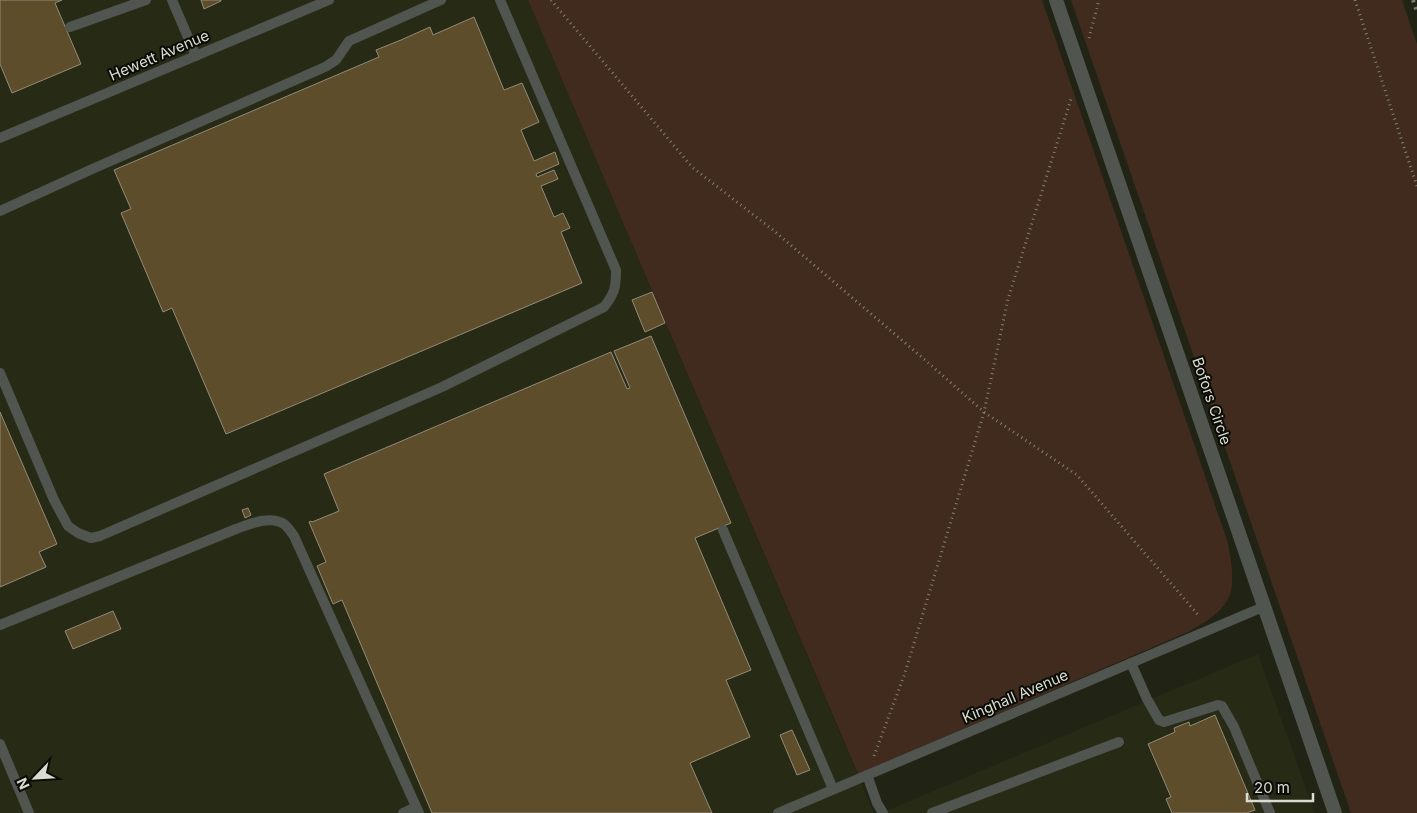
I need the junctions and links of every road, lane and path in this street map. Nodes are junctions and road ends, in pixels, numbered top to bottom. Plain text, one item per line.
1 (146, 0) edge
2 (172, 0) edge
3 (329, 0) edge
4 (441, 0) edge
5 (500, 0) edge
6 (551, 0) edge
7 (1056, 0) edge
8 (1099, 0) edge
9 (1355, 0) edge
10 (70, 26) dead end
11 (196, 56) junction
12 (1080, 70) junction
13 (0, 138) edge
14 (1417, 186) edge
15 (0, 211) edge
16 (0, 373) edge
17 (984, 412) junction
18 (723, 530) dead end
19 (1263, 607) junction
20 (0, 625) edge
21 (1210, 629) junction
22 (1131, 663) junction
23 (1119, 742) dead end
24 (0, 744) edge
25 (866, 775) junction
26 (833, 789) junction
27 (417, 810) edge
28 (30, 813) edge
29 (403, 813) edge
30 (778, 813) edge
31 (883, 813) edge
32 (932, 813) edge
33 (1270, 813) edge
34 (1335, 813) edge

1 - 10 lane
2 - 11 lane
3 - 11 lane, Hewett Avenue
4 - 15 lane
5 - 16 lane
6 - 17 path
7 - 12 street, Bofors Circle
8 - 12 path
9 - 14 path
11 - 13 lane, Hewett Avenue
12 - 17 path
12 - 19 street, Bofors Circle
17 - 21 path
17 - 25 path
18 - 26 lane
19 - 21 lane, Kinghall Avenue
19 - 34 street, Bofors Circle
20 - 27 lane
21 - 22 lane, Kinghall Avenue
22 - 25 lane, Kinghall Avenue
22 - 33 lane
23 - 32 lane
24 - 28 lane
25 - 26 lane, Kinghall Avenue
25 - 31 lane
26 - 30 lane, Kinghall Avenue
27 - 29 lane

